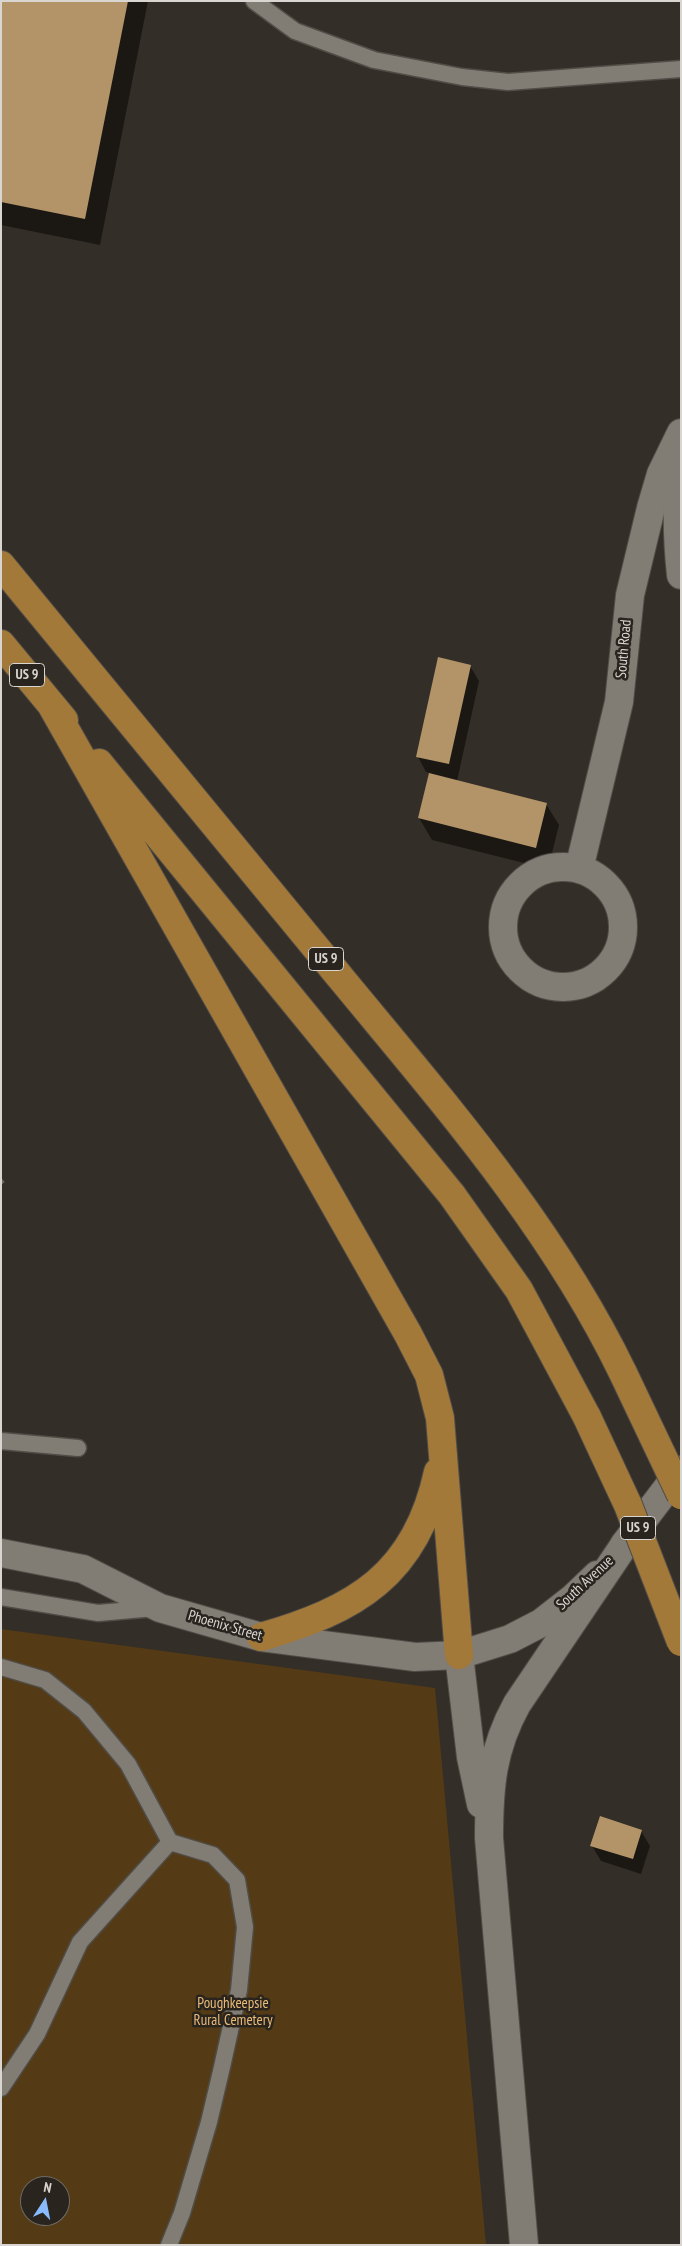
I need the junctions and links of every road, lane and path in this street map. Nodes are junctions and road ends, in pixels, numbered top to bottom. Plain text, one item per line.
1 (254, 1) edge
2 (681, 69) edge
3 (681, 433) edge
4 (681, 467) edge
5 (1, 565) edge
6 (681, 575) edge
7 (1, 644) edge
8 (52, 706) junction
9 (579, 870) junction
10 (1, 1180) edge
11 (6, 1186) dead end
12 (1, 1441) edge
13 (442, 1444) junction
14 (78, 1448) dead end
15 (681, 1470) edge
16 (681, 1495) edge
17 (625, 1544) junction
18 (1, 1553) edge
19 (1, 1597) edge
20 (160, 1608) junction
21 (261, 1637) junction
22 (681, 1642) edge
23 (459, 1655) junction
24 (1, 1667) edge
25 (489, 1838) junction
26 (170, 1842) junction
27 (1, 2088) edge
28 (170, 2245) edge
29 (524, 2245) edge

1 - 2 lane
3 - 9 street, South Road
4 - 6 street
5 - 16 highway, US 9, bridge
7 - 8 highway, US 9
8 - 13 highway
8 - 22 highway, US 9, bridge
9 - 9 street
10 - 11 path
12 - 14 lane
13 - 21 highway
13 - 23 highway
15 - 17 street, South Avenue
17 - 23 street, South Avenue
17 - 25 street
18 - 20 street, Phoenix Street
19 - 20 lane
20 - 21 street, Phoenix Street
21 - 23 street, Phoenix Street
23 - 25 street
24 - 26 lane
25 - 29 street
26 - 27 lane
26 - 28 lane

